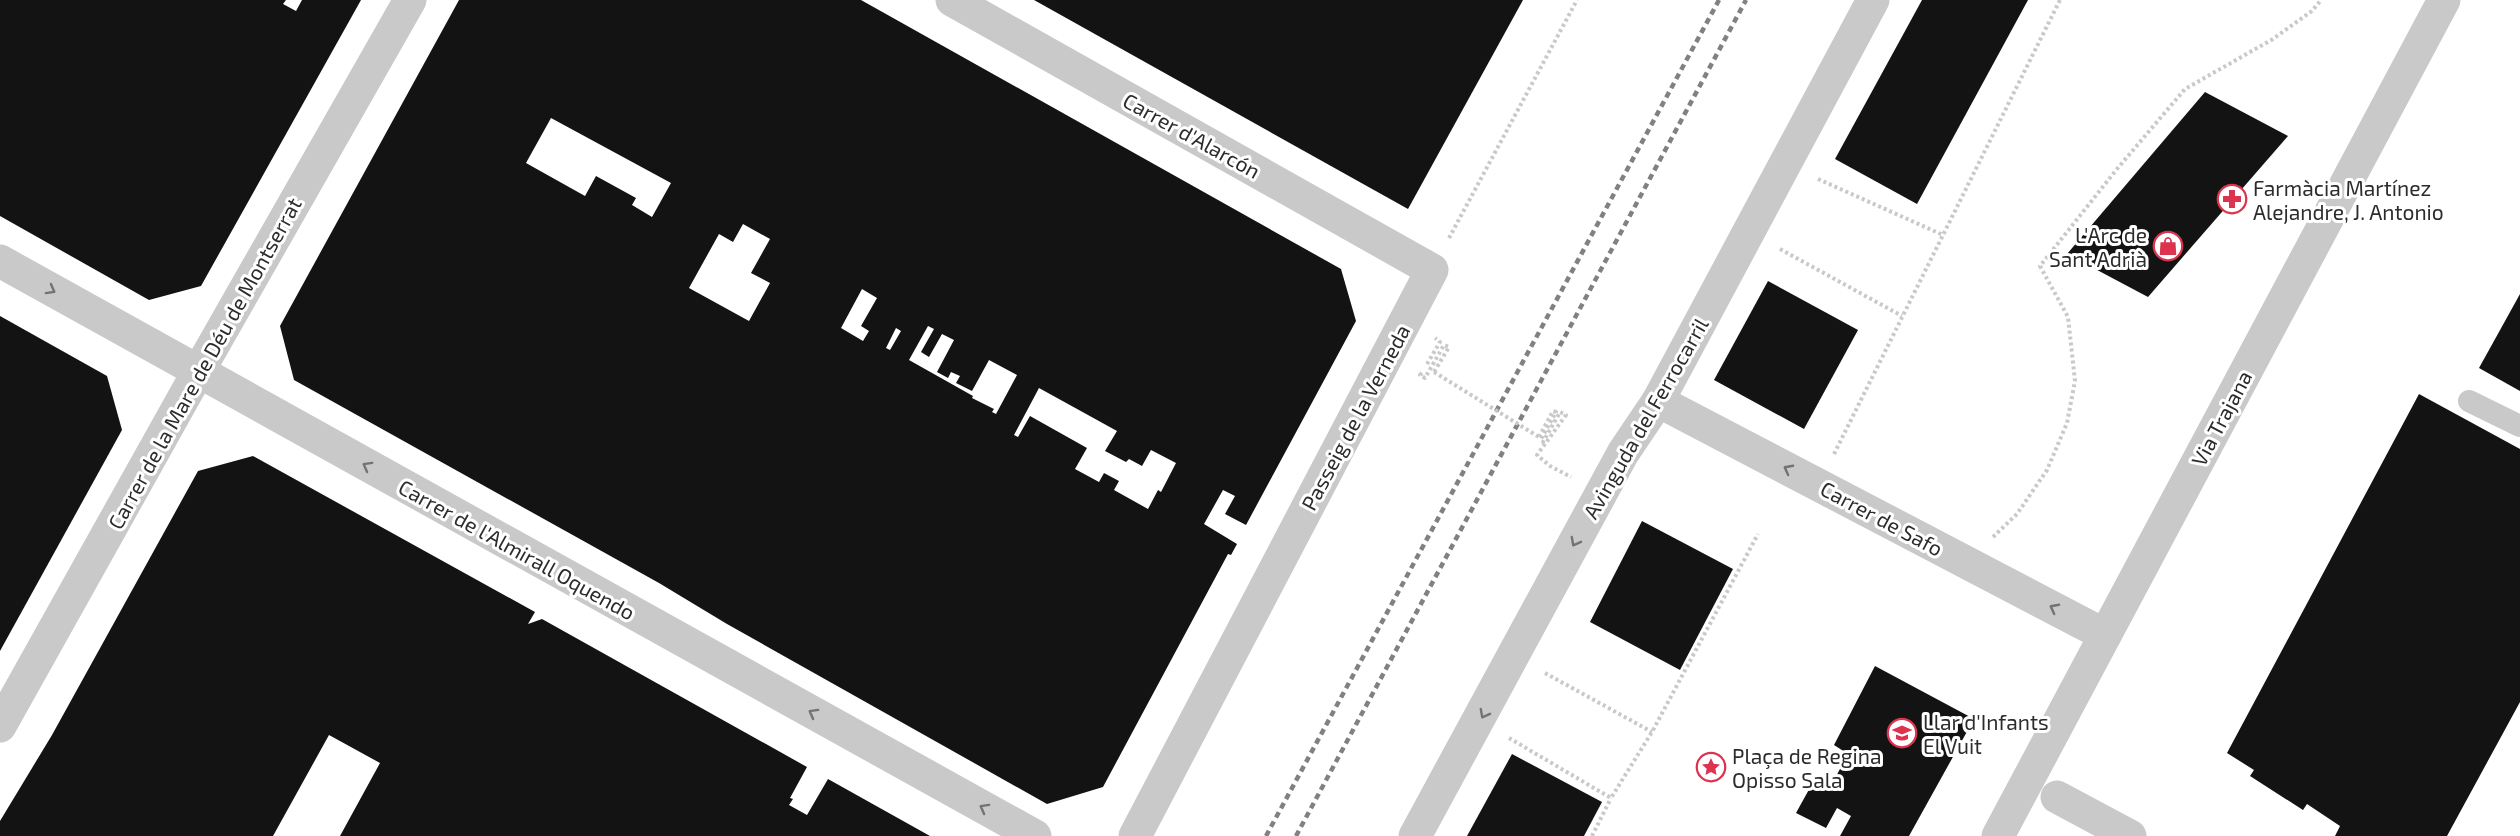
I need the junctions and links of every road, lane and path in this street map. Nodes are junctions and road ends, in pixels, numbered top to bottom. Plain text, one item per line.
1 (410, 0) edge
2 (951, 0) edge
3 (1577, 0) edge
4 (1873, 0) edge
5 (2060, 0) edge
6 (2321, 0) edge
7 (2444, 0) edge
8 (1814, 177) dead end
9 (1943, 235) junction
10 (1778, 248) dead end
11 (0, 261) edge
12 (1432, 270) junction
13 (1902, 316) junction
14 (1430, 346) dead end
15 (198, 372) junction
16 (1658, 400) junction
17 (2469, 401) dead end
18 (2520, 426) edge
19 (1831, 459) dead end
20 (1574, 479) dead end
21 (1758, 534) dead end
22 (1986, 543) dead end
23 (2106, 635) junction
24 (1538, 670) dead end
25 (1478, 724) junction
26 (0, 726) edge
27 (1652, 732) junction
28 (2057, 797) dead end
29 (1611, 798) junction
30 (1035, 836) edge
31 (1135, 836) edge
32 (1415, 836) edge
33 (1592, 836) edge
34 (1998, 836) edge
35 (2130, 836) edge

1 - 15 street, Carrer de la Mare de Déu de Montserrat
2 - 12 street, Carrer d'Alarcón
3 - 12 path
4 - 16 street, Avinguda del Ferrocarril
5 - 9 path
6 - 22 path
7 - 23 street, Via Trajana
8 - 9 path
9 - 13 path
10 - 13 path
11 -> 15 street, Carrer de l'Almirall Oquendo
12 - 31 street, Passeig de la Verneda
13 - 19 path
14 - 20 path, bridge
15 - 26 street, Carrer de la Mare de Déu de Montserrat
30 -> 15 street, Carrer de l'Almirall Oquendo
23 -> 16 street, Carrer de Safo
16 -> 25 street, Avinguda del Ferrocarril
17 - 18 lane
21 - 27 path
23 - 34 street, Via Trajana
24 - 27 path
25 - 29 path
25 - 32 street, Avinguda del Ferrocarril
27 - 29 path
28 - 35 street
29 - 33 path

